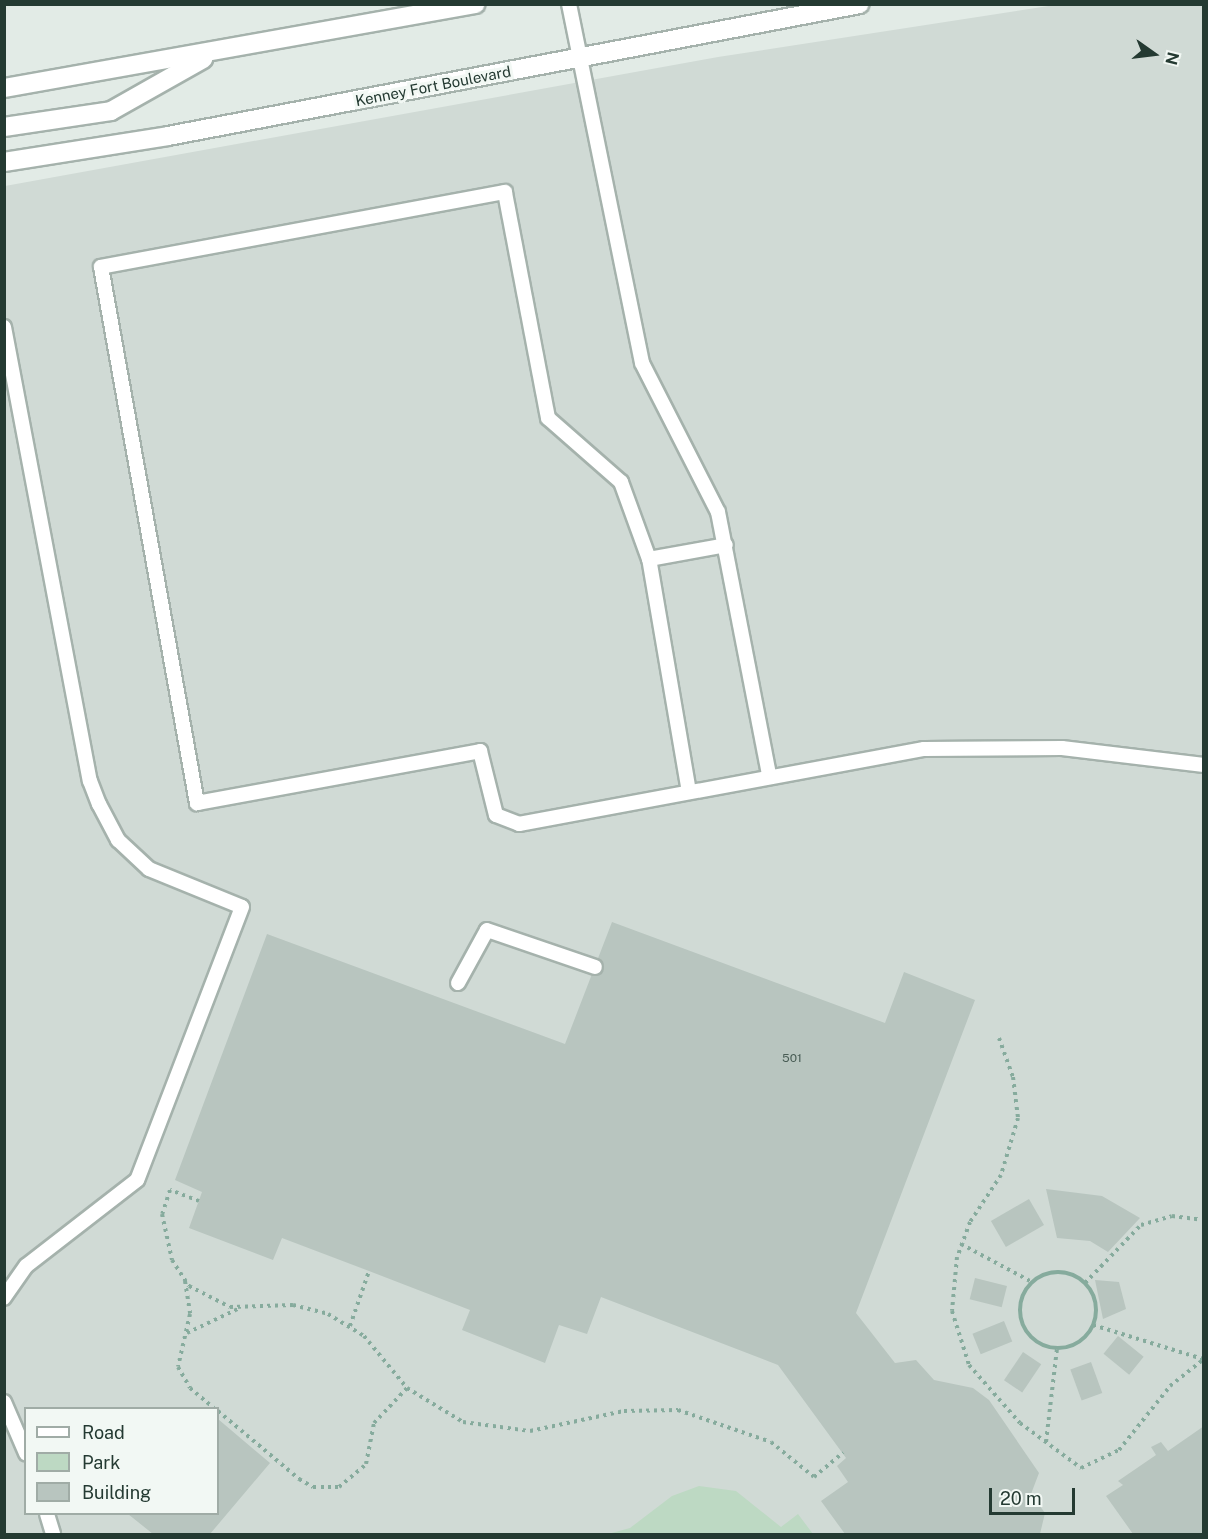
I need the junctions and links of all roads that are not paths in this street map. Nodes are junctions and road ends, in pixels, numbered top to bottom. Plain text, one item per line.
1 (476, 4) edge
2 (569, 4) edge
3 (860, 4) edge
4 (218, 51) junction
5 (580, 58) junction
6 (4, 88) edge
7 (4, 127) edge
8 (4, 162) edge
9 (4, 327) edge
10 (726, 545) junction
11 (649, 559) junction
12 (1203, 765) edge
13 (769, 774) junction
14 (689, 792) junction
15 (595, 967) dead end
16 (458, 983) dead end
17 (4, 1298) edge
18 (4, 1402) edge
19 (24, 1448) edge
20 (48, 1515) edge
21 (53, 1534) edge

1 - 4 main road
2 - 5 lane
3 - 5 main road, Kenney Fort Boulevard
4 - 6 main road
4 - 7 main road
5 - 8 main road, Kenney Fort Boulevard
5 - 10 lane
9 - 17 lane
10 - 11 lane
10 - 13 lane
11 - 14 lane
11 - 14 lane
12 - 13 lane
13 - 14 lane
15 - 16 lane
18 - 19 lane
20 - 21 lane

